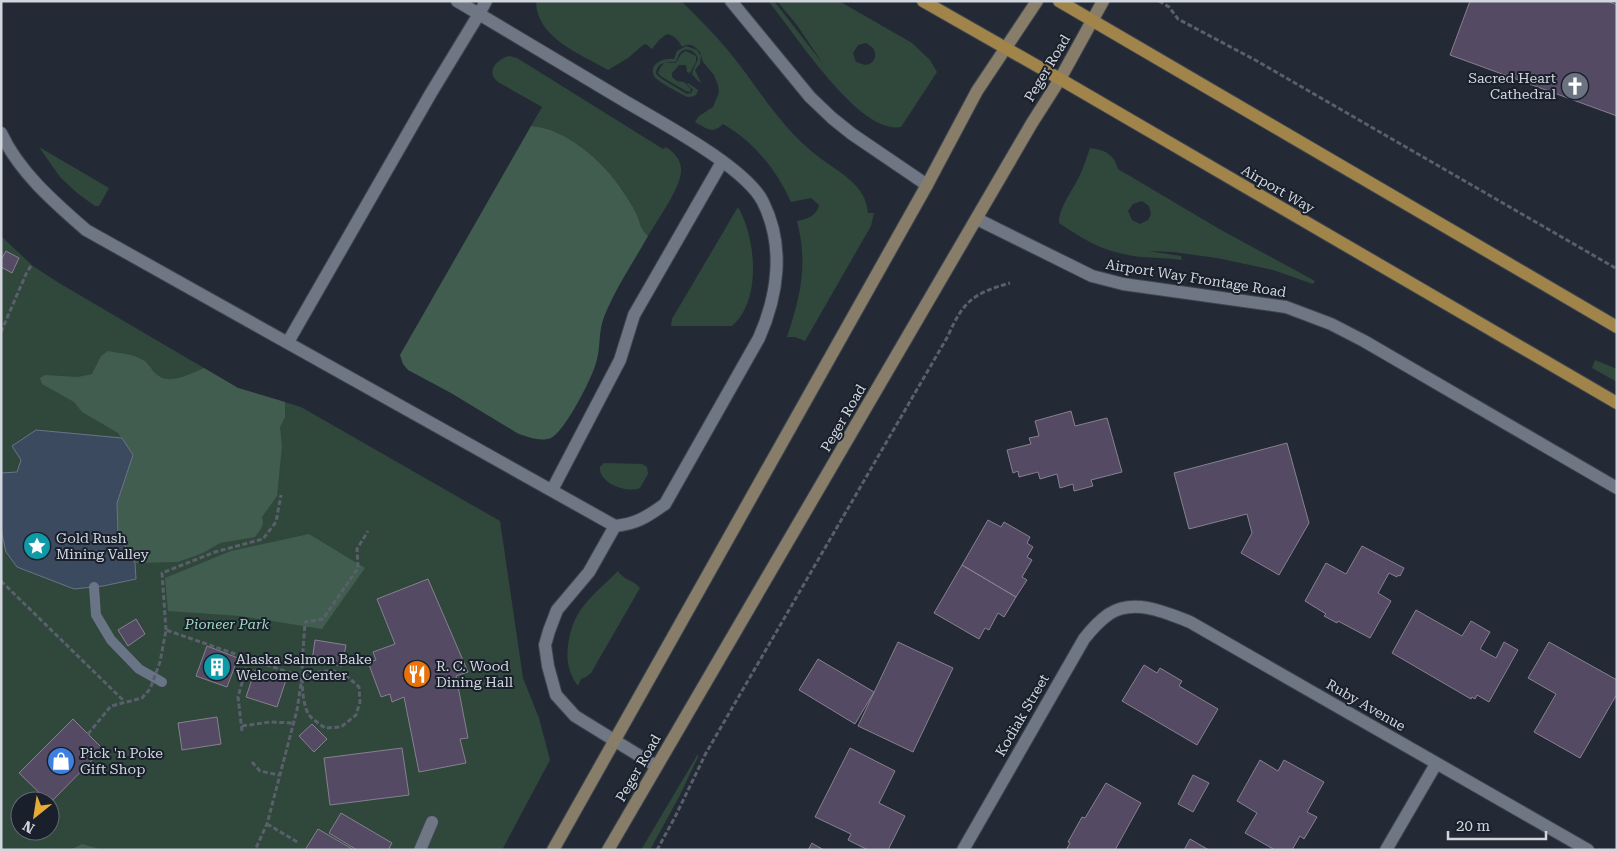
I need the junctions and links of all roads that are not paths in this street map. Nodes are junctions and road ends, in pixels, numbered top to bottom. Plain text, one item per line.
1 (457, 1) edge
2 (486, 1) edge
3 (730, 1) edge
4 (923, 1) edge
5 (1036, 1) edge
6 (1059, 1) edge
7 (1103, 1) edge
8 (479, 14) junction
9 (1092, 21) junction
10 (1005, 48) junction
11 (1060, 79) junction
12 (1, 133) edge
13 (722, 162) junction
14 (927, 185) junction
15 (977, 219) junction
16 (1617, 327) edge
17 (288, 342) junction
18 (1617, 403) edge
19 (1617, 488) edge
20 (552, 490) junction
21 (615, 526) junction
22 (1122, 608) joint
23 (613, 740) junction
24 (1436, 764) junction
25 (656, 766) junction
26 (432, 822) dead end
27 (420, 850) edge
28 (553, 850) edge
29 (608, 850) edge
30 (963, 850) edge
31 (1386, 850) edge
32 (1588, 850) edge

1 - 8 street
2 - 8 street
3 - 14 street
4 - 10 main road, Airport Way
5 - 10 main road
6 - 9 main road
7 - 9 main road, Peger Road
8 - 13 street
8 - 17 street
9 - 11 main road, Peger Road
9 - 16 main road
10 - 11 main road, Airport Way
10 - 14 main road
11 - 15 main road, Peger Road
11 - 18 main road, Airport Way
12 - 17 street
13 - 20 street
13 - 21 street
14 - 23 main road
15 - 19 street, Airport Way Frontage Road
15 - 25 main road, Peger Road
17 - 20 street
20 - 21 street
21 - 23 street
22 - 24 street, Ruby Avenue
22 - 30 street, Kodiak Street
23 - 25 street
23 - 28 main road
24 - 31 street
24 - 32 street, Ruby Avenue
25 - 29 main road, Peger Road
26 - 27 street

